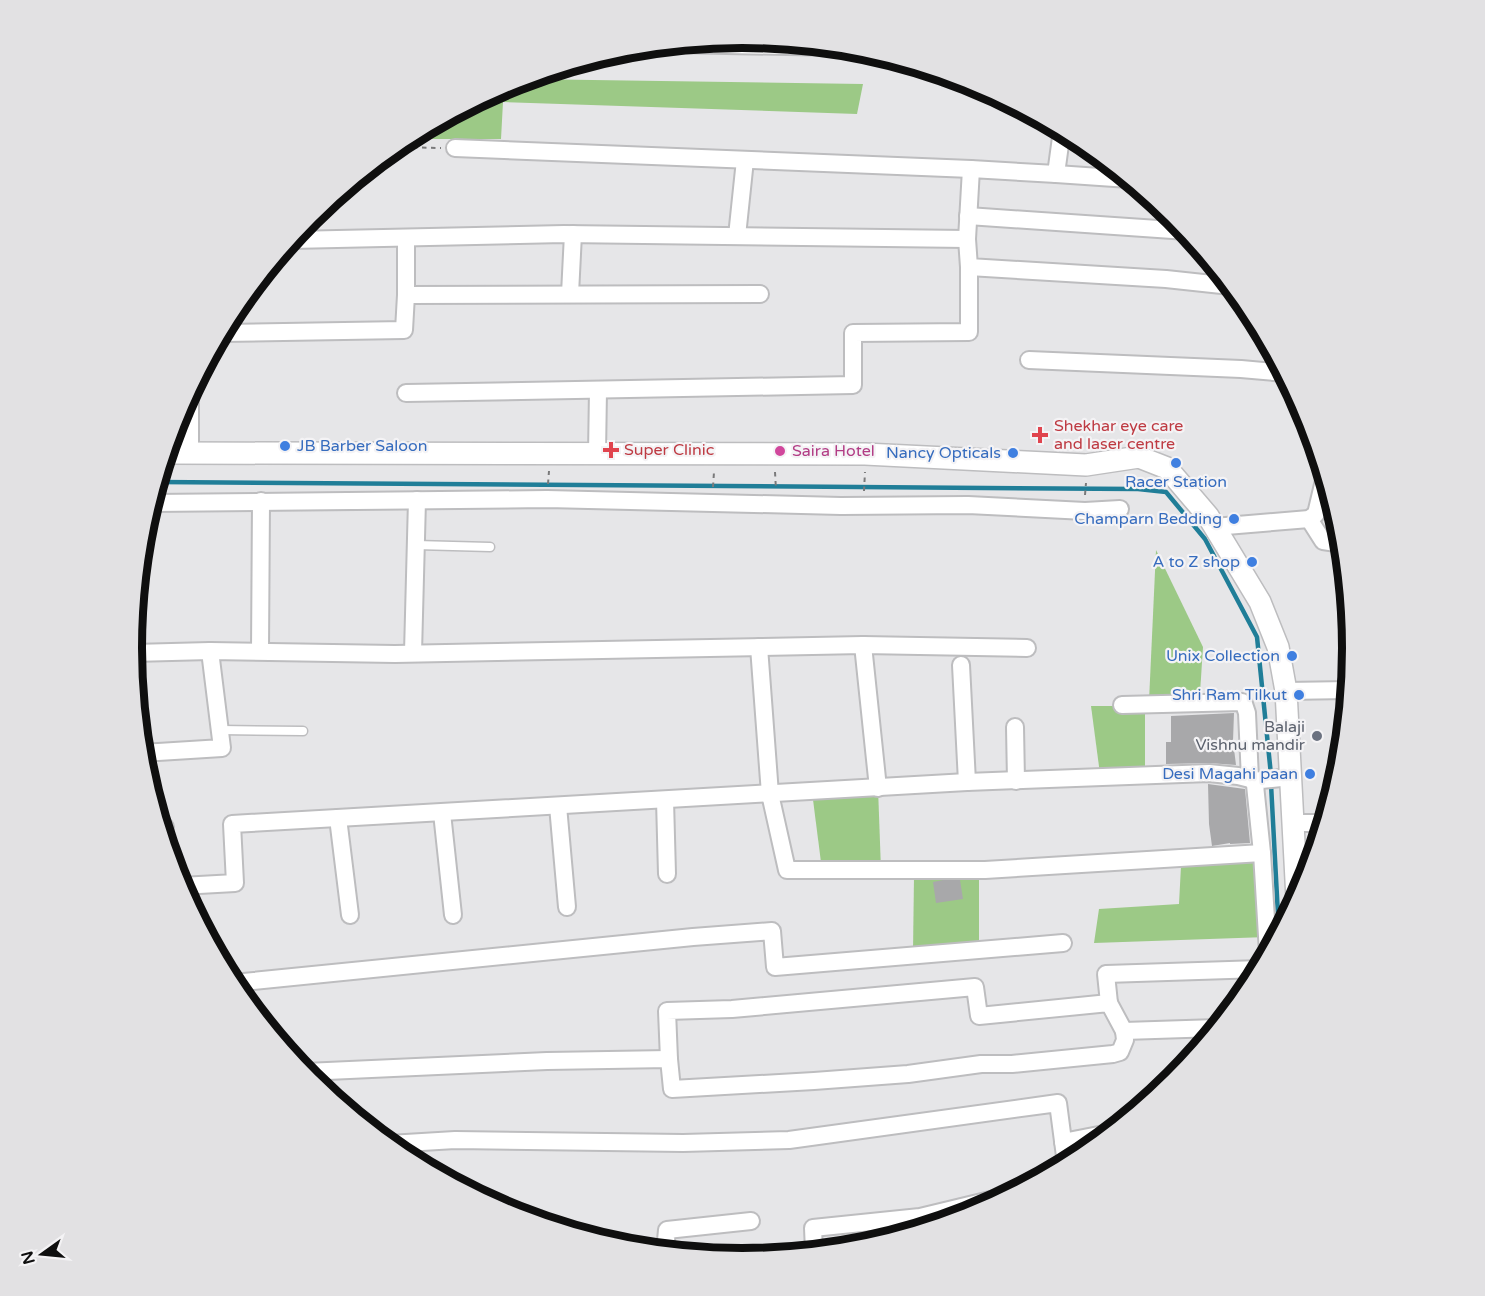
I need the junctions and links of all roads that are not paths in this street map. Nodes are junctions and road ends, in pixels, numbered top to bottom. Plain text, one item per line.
1 (1061, 140) edge
2 (455, 148) road end
3 (745, 160) junction
4 (971, 169) junction
5 (1056, 174) junction
6 (1115, 178) edge
7 (968, 216) junction
8 (1173, 230) edge
9 (573, 234) junction
10 (737, 236) junction
11 (406, 238) junction
12 (967, 239) junction
13 (303, 240) edge
14 (969, 267) junction
15 (1220, 285) edge
16 (570, 294) junction
17 (759, 294) dead end
18 (406, 295) junction
19 (233, 333) edge
20 (1029, 360) dead end
21 (1275, 372) edge
22 (598, 390) junction
23 (406, 393) dead end
24 (190, 414) edge
25 (175, 453) edge
26 (190, 453) junction
27 (597, 454) junction
28 (1321, 491) edge
29 (417, 500) junction
30 (261, 501) junction
31 (161, 503) edge
32 (1120, 509) dead end
33 (1309, 519) junction
34 (1214, 527) junction
35 (1333, 542) edge
36 (416, 545) junction
37 (490, 546) dead end
38 (863, 645) junction
39 (759, 647) junction
40 (1027, 648) dead end
41 (210, 651) junction
42 (260, 651) junction
43 (142, 653) edge
44 (413, 653) junction
45 (961, 664) dead end
46 (1341, 690) edge
47 (1286, 691) junction
48 (1122, 705) dead end
49 (1015, 727) dead end
50 (220, 730) junction
51 (303, 731) dead end
52 (152, 752) edge
53 (1267, 779) junction
54 (1016, 781) junction
55 (967, 782) junction
56 (878, 788) junction
57 (770, 794) junction
58 (665, 800) junction
59 (558, 806) junction
60 (442, 813) junction
61 (338, 818) junction
62 (1293, 823) junction
63 (1316, 823) edge
64 (1262, 853) junction
65 (668, 874) dead end
66 (1296, 880) edge
67 (191, 885) edge
68 (567, 907) dead end
69 (350, 915) dead end
70 (453, 915) dead end
71 (1267, 939) edge
72 (1063, 943) dead end
73 (1248, 969) edge
74 (245, 982) edge
75 (1108, 1003) junction
76 (1207, 1028) edge
77 (1124, 1031) junction
78 (669, 1059) junction
79 (317, 1071) edge
80 (1090, 1137) edge
81 (1063, 1142) junction
82 (404, 1143) edge
83 (1065, 1154) edge
84 (751, 1221) dead end
85 (915, 1222) edge
86 (666, 1243) edge
87 (814, 1244) edge

1 - 5 street
2 - 3 street
3 - 4 street
3 - 10 street
4 - 5 street
4 - 7 street
5 - 6 street
7 - 8 street
7 - 12 street
9 - 10 street
9 - 11 street
9 - 16 street
10 - 12 street
11 - 13 street
11 - 18 street
12 - 14 street
14 - 15 street
14 - 22 street
16 - 17 street
16 - 18 street
18 - 19 street
20 - 21 street
22 - 23 street
22 - 27 street
24 - 26 street
25 - 26 street
26 - 27 street
27 - 34 street
28 - 33 street
29 - 30 street
29 - 32 street
29 - 36 street
30 - 31 street
30 - 42 street
33 - 34 street
33 - 35 street
34 - 47 street
36 - 37 lane
36 - 44 street
38 - 39 street
38 - 40 street
38 - 56 street
39 - 44 street
39 - 57 street
41 - 42 street
41 - 43 street
41 - 50 street
42 - 44 street
45 - 55 street
46 - 47 street
47 - 53 street
48 - 53 street
49 - 54 street
50 - 51 lane
50 - 52 street
53 - 54 street
53 - 62 street
53 - 64 street
54 - 55 street
55 - 56 street
56 - 57 street
57 - 58 street
57 - 64 street
58 - 59 street
58 - 65 street
59 - 60 street
59 - 68 street
60 - 61 street
60 - 70 street
61 - 67 street
61 - 69 street
62 - 63 street
62 - 66 street
64 - 71 street
72 - 74 street
73 - 75 street
75 - 77 street
75 - 78 street
76 - 77 street
77 - 78 street
78 - 79 street
80 - 81 street
81 - 82 street
81 - 83 street
84 - 86 street
85 - 87 street

